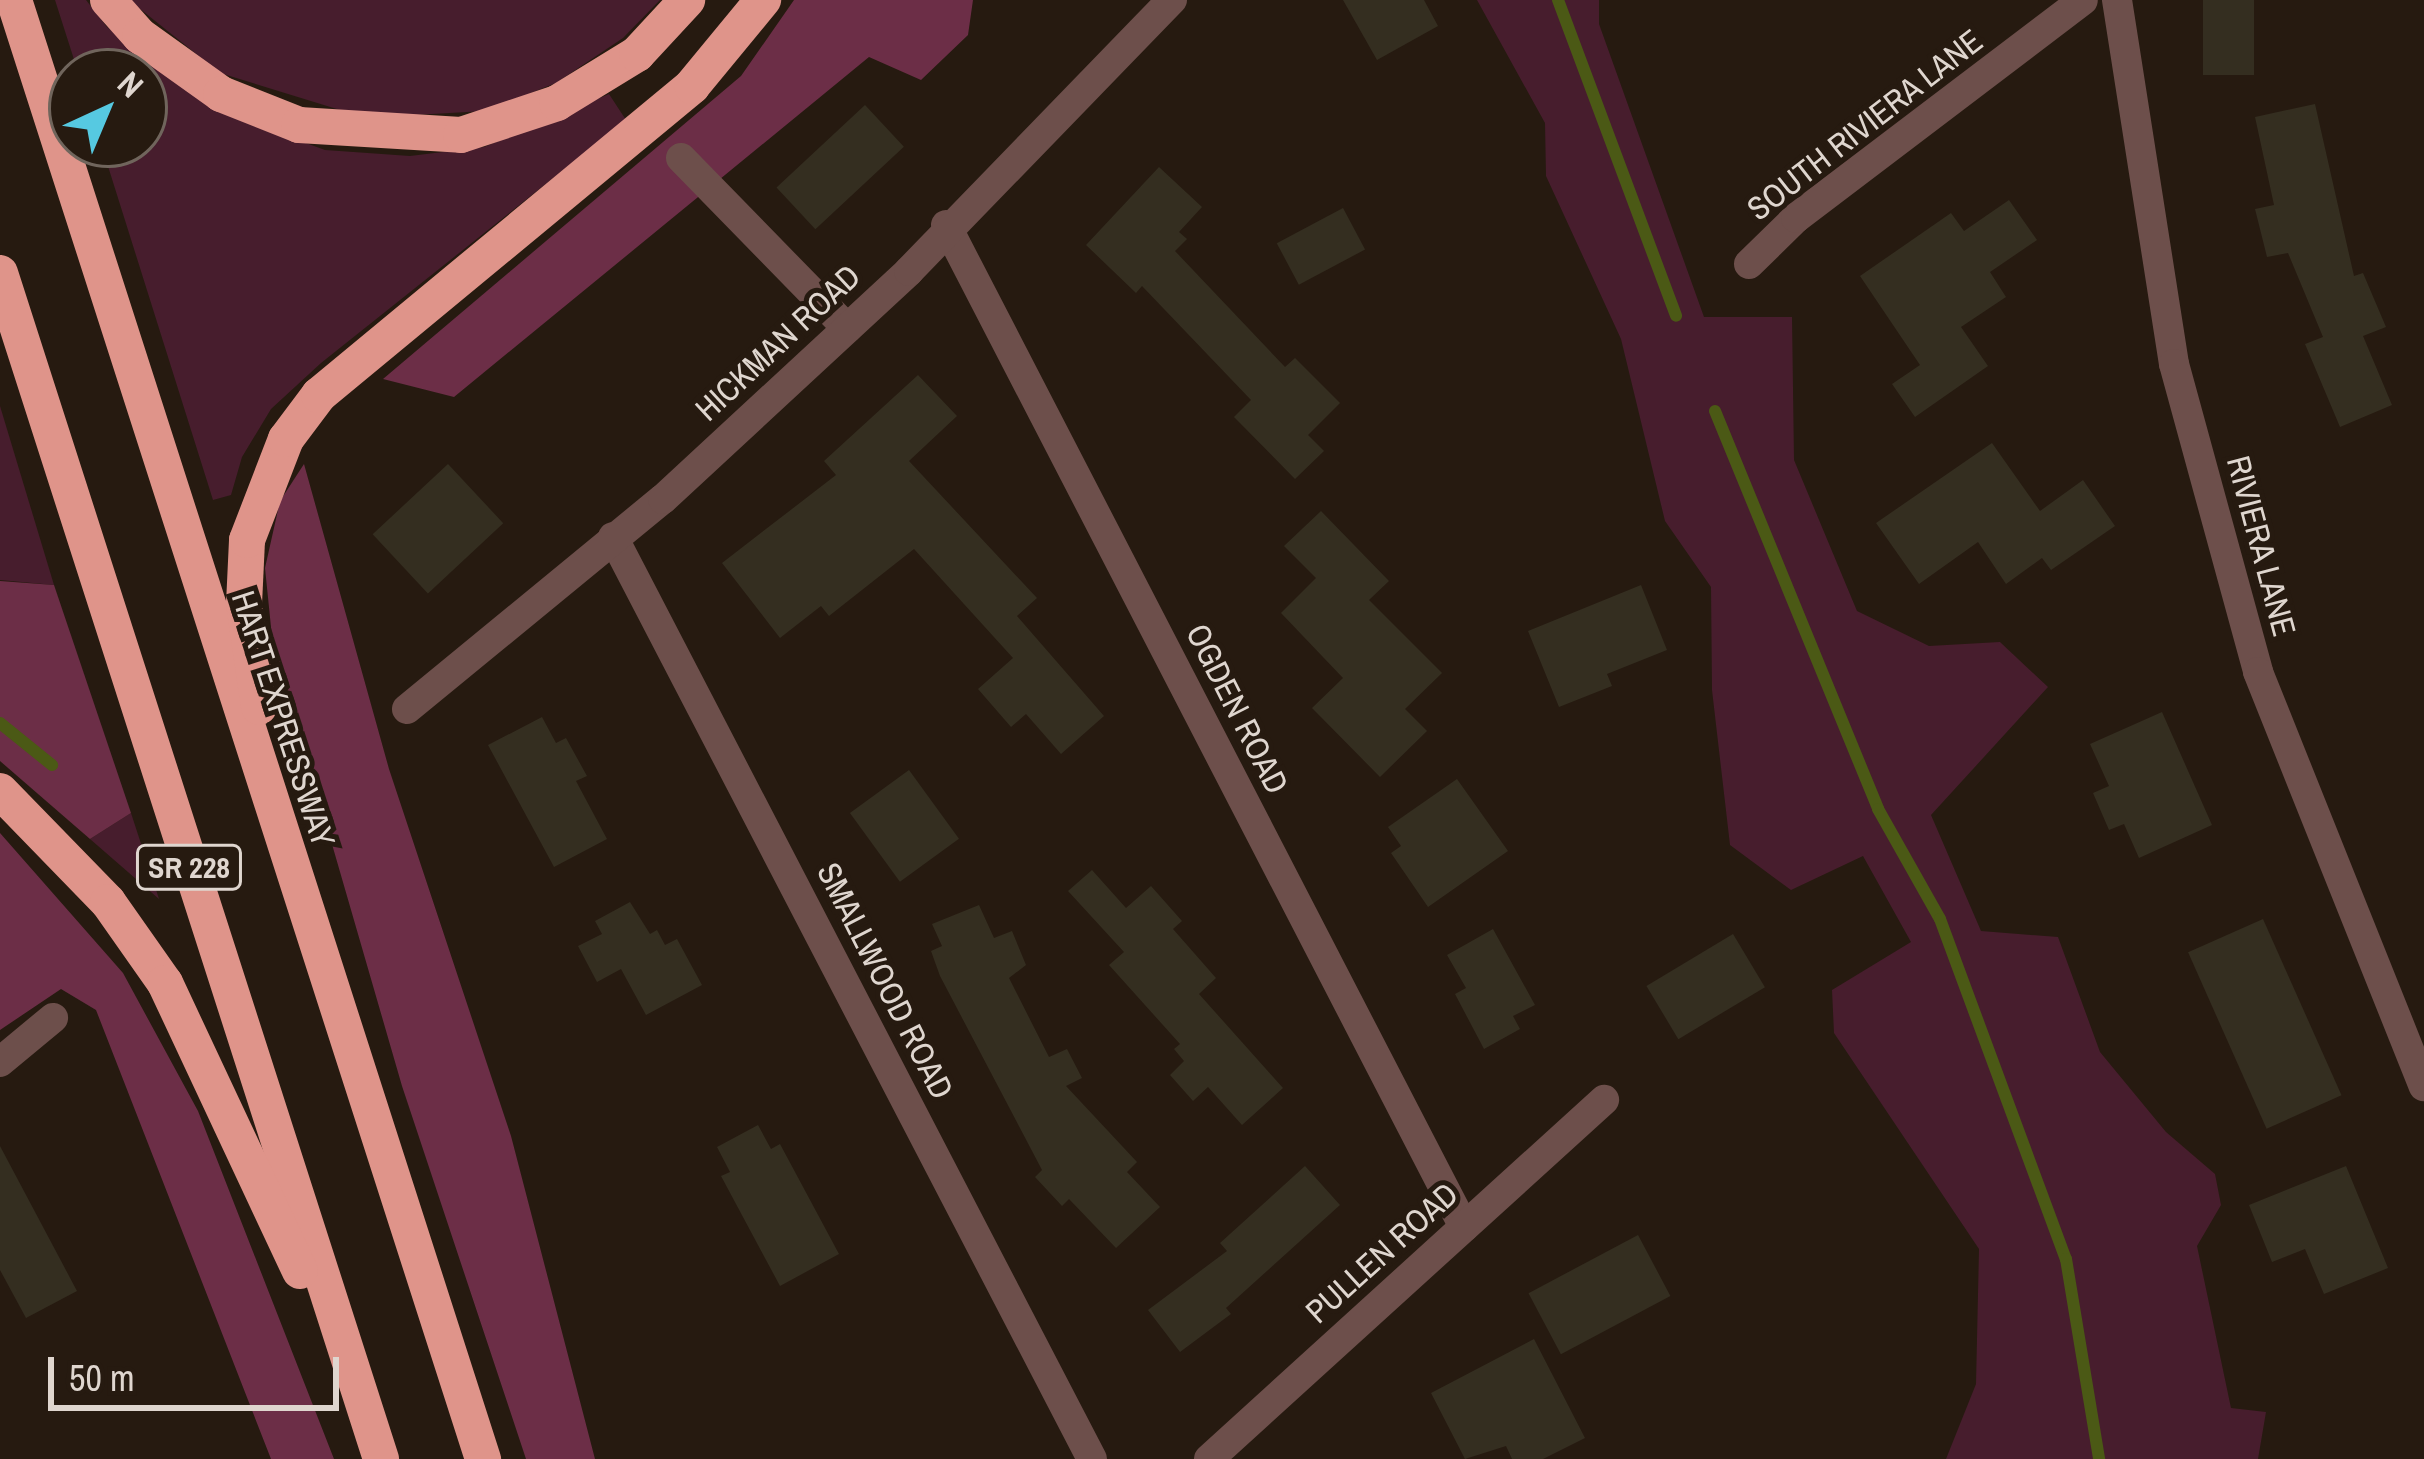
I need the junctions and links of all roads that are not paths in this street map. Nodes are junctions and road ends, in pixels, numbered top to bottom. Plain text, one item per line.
1 (14, 0) edge
2 (108, 0) edge
3 (687, 0) edge
4 (763, 0) edge
5 (1172, 0) edge
6 (2084, 0) edge
7 (2116, 0) edge
8 (681, 158) dead end
9 (946, 225) junction
10 (1749, 264) dead end
11 (0, 274) edge
12 (847, 328) junction
13 (613, 536) junction
14 (407, 709) dead end
15 (0, 791) edge
16 (297, 893) junction
17 (52, 1018) dead end
18 (0, 1062) edge
19 (2424, 1086) edge
20 (1604, 1100) dead end
21 (1465, 1227) junction
22 (377, 1444) edge
23 (483, 1459) edge
24 (1092, 1459) edge
25 (1209, 1459) edge

1 - 16 highway, HART EXPRESSWAY / SR 228
2 - 3 highway
4 - 16 highway
5 - 9 street, HICKMAN ROAD
6 - 10 street, SOUTH RIVIERA LANE
7 - 19 street, RIVIERA LANE
8 - 12 street
9 - 12 street, HICKMAN ROAD
9 - 21 street, OGDEN ROAD
11 - 22 highway, SR 228
12 - 13 street, HICKMAN ROAD
13 - 14 street, HICKMAN ROAD
13 - 24 street, SMALLWOOD ROAD
15 - 22 highway
16 - 23 highway, HART EXPRESSWAY / SR 228
17 - 18 street
20 - 21 street, PULLEN ROAD
21 - 25 street, PULLEN ROAD

